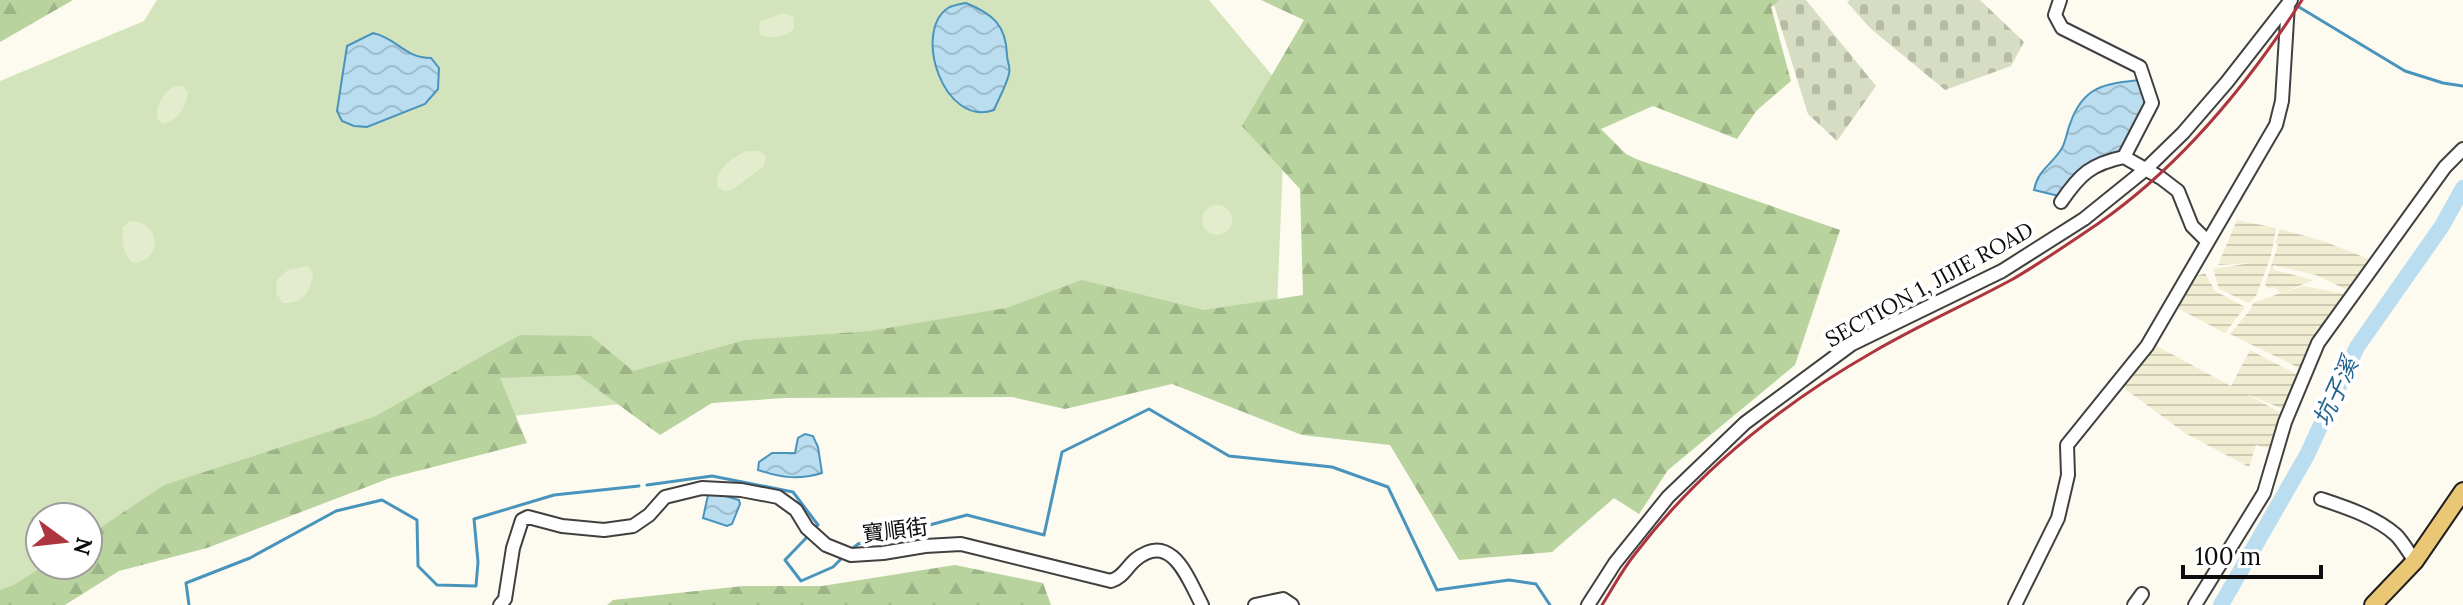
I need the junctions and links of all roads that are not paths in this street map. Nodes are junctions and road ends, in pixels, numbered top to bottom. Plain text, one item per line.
1 (2060, 0) edge
2 (2289, 3) edge
3 (2463, 149) edge
4 (2124, 157) junction
5 (2146, 169) junction
6 (2061, 202) dead end
7 (2207, 241) junction
8 (2463, 491) edge
9 (2321, 499) dead end
10 (2415, 561) junction
11 (502, 602) edge
12 (1202, 605) edge
13 (1255, 605) edge
14 (1292, 605) edge
15 (1588, 605) edge
16 (2015, 605) edge
17 (2195, 605) edge
18 (2373, 605) edge

1 - 4 street
2 - 5 street, SECTION 1, JIJIE ROAD
2 - 7 street
3 - 17 street
4 - 5 street
4 - 6 street
5 - 7 street
5 - 15 street, SECTION 1, JIJIE ROAD
7 - 16 street
8 - 10 main road
9 - 10 street
10 - 18 main road
11 - 12 street, 寶順街
13 - 14 street

